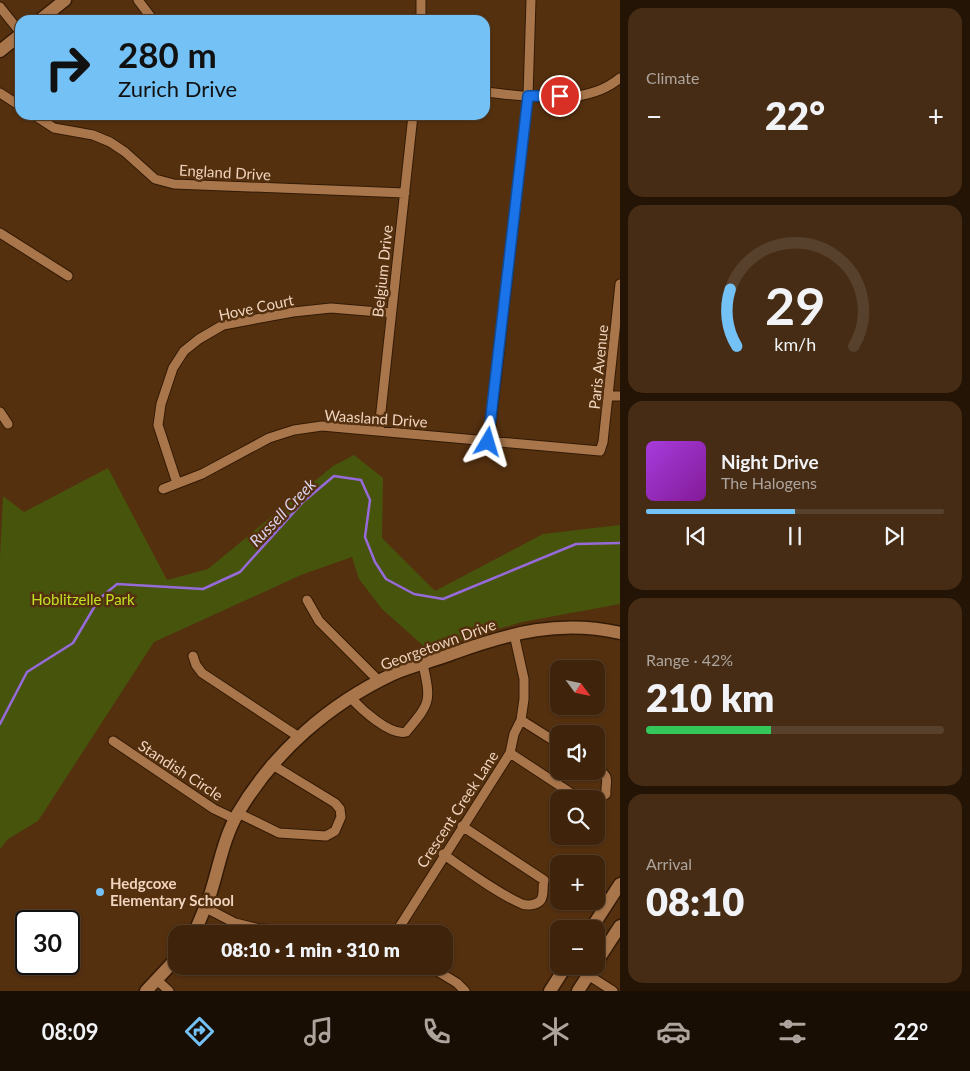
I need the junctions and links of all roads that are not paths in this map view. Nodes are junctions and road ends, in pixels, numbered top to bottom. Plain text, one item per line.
1 (65, 0) edge
2 (138, 0) edge
3 (421, 0) edge
4 (531, 0) edge
5 (0, 7) edge
6 (46, 15) edge
7 (149, 15) edge
8 (421, 15) edge
9 (15, 27) edge
10 (15, 38) edge
11 (0, 51) edge
12 (620, 78) edge
13 (490, 92) edge
14 (0, 93) edge
15 (528, 96) junction
16 (15, 103) edge
17 (42, 120) edge
18 (412, 120) edge
19 (405, 193) junction
20 (0, 233) edge
21 (68, 276) dead end
22 (620, 285) edge
23 (391, 313) junction
24 (608, 396) junction
25 (620, 396) edge
26 (0, 412) edge
27 (8, 424) dead end
28 (379, 430) junction
29 (488, 442) junction
30 (600, 452) joint
31 (177, 483) junction
32 (163, 489) dead end
33 (307, 600) dead end
34 (620, 633) edge
35 (514, 634) junction
36 (193, 656) dead end
37 (423, 664) junction
38 (380, 681) junction
39 (351, 698) junction
40 (521, 720) junction
41 (299, 737) junction
42 (550, 738) edge
43 (113, 741) dead end
44 (510, 753) junction
45 (272, 764) junction
46 (605, 777) edge
47 (566, 790) edge
48 (605, 795) edge
49 (237, 816) junction
50 (462, 826) junction
51 (443, 854) junction
52 (620, 884) edge
53 (206, 908) junction
54 (597, 920) edge
55 (198, 925) edge
56 (246, 925) edge
57 (400, 925) edge
58 (620, 926) edge
59 (605, 949) edge
60 (168, 968) edge
61 (444, 975) edge
62 (560, 975) edge
63 (588, 975) edge
64 (599, 975) edge
65 (157, 980) junction
66 (146, 991) edge
67 (169, 991) edge
68 (465, 991) edge
69 (550, 991) edge
70 (578, 991) edge
71 (613, 991) edge

1 - 6 street
2 - 7 street
3 - 8 street
4 - 15 street
5 - 9 street
10 - 11 street
12 - 15 street
13 - 15 street
14 - 16 street
15 - 29 street
17 - 19 street, England Drive
18 - 19 street, Belgium Drive
19 - 23 street, Belgium Drive
20 - 21 street
22 - 24 street, Paris Avenue
23 - 28 street, Belgium Drive
23 - 31 street, Hove Court
24 - 25 street
24 - 30 street, Paris Avenue
26 - 27 street
28 - 29 street, Waasland Drive
28 - 31 street, Waasland Drive
29 - 30 street, Waasland Drive
31 - 32 street, Waasland Drive
33 - 38 street
34 - 35 street, Georgetown Drive
35 - 37 street, Georgetown Drive
35 - 40 street, Crescent Creek Lane
36 - 41 street
37 - 38 street, Georgetown Drive
37 - 39 street
38 - 39 street, Georgetown Drive
39 - 41 street, Georgetown Drive
40 - 42 street
40 - 44 street, Crescent Creek Lane
41 - 45 street, Georgetown Drive
43 - 49 street, Standish Circle
44 - 47 street
44 - 50 street, Crescent Creek Lane
45 - 49 street, Georgetown Drive
45 - 49 street, Standish Circle
46 - 48 street
49 - 53 street, Georgetown Drive
50 - 51 street, Crescent Creek Lane
50 - 51 street
51 - 57 street, Crescent Creek Lane
52 - 54 street
53 - 55 street, Georgetown Drive
53 - 56 street
58 - 59 street
60 - 65 street
61 - 68 street
62 - 69 street
63 - 70 street
64 - 71 street
65 - 66 street
65 - 67 street

